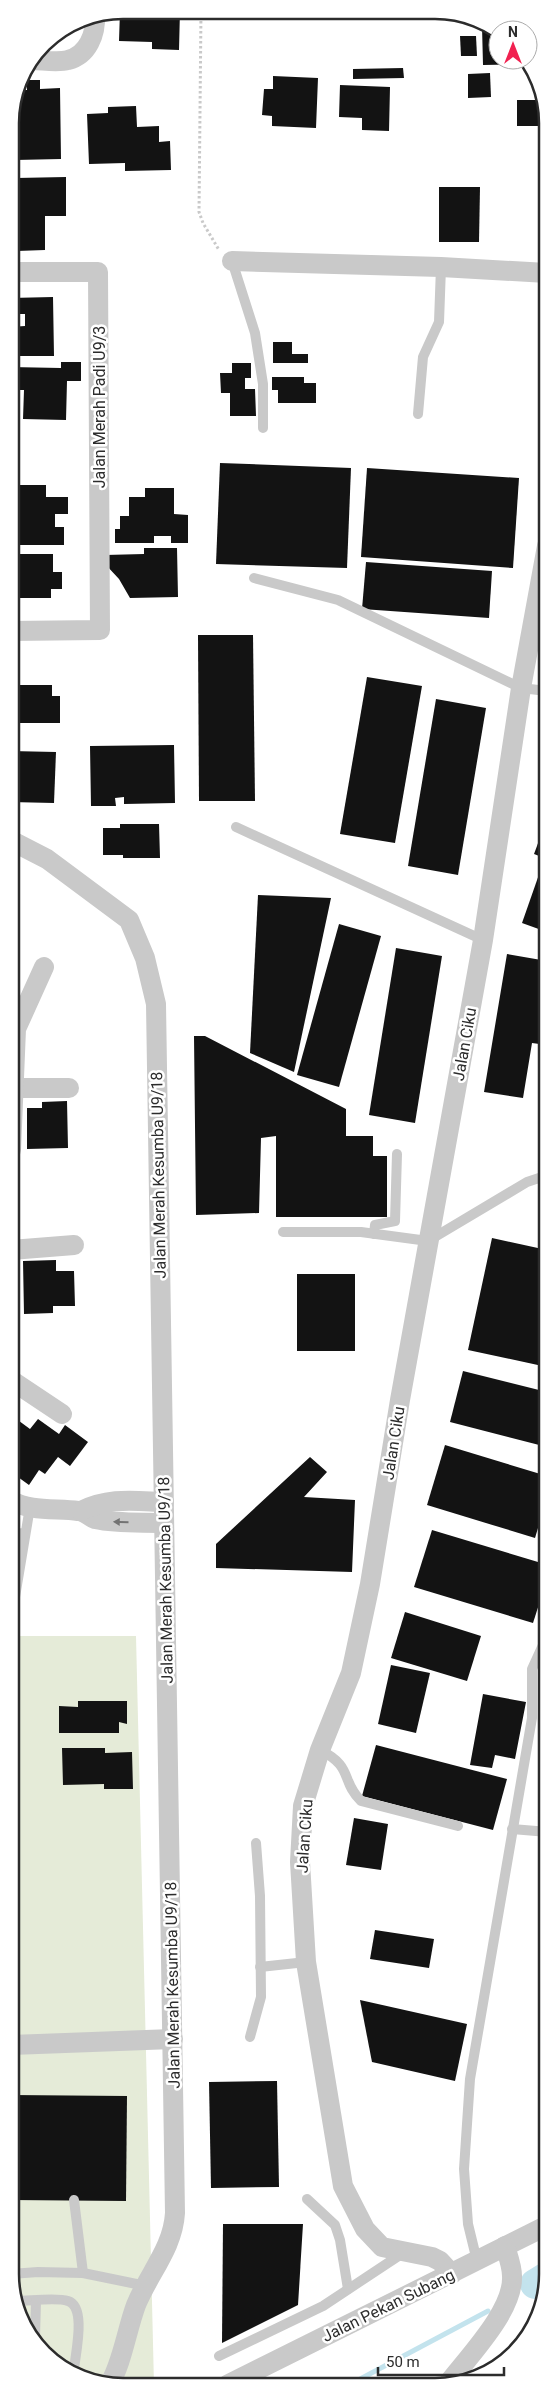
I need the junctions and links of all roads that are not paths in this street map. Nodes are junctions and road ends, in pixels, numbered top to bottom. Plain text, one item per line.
1 (95, 22) edge
2 (39, 60) edge
3 (232, 261) joint
4 (441, 267) junction
5 (19, 272) edge
6 (539, 272) edge
7 (418, 414) dead end
8 (263, 428) dead end
9 (254, 578) dead end
10 (539, 590) edge
11 (19, 631) edge
12 (521, 688) junction
13 (539, 690) edge
14 (236, 827) dead end
15 (19, 845) edge
16 (483, 940) junction
17 (44, 967) dead end
18 (19, 1021) edge
19 (19, 1088) edge
20 (70, 1088) dead end
21 (397, 1154) dead end
22 (539, 1178) edge
23 (283, 1232) dead end
24 (374, 1234) junction
25 (428, 1241) junction
26 (74, 1245) dead end
27 (19, 1249) edge
28 (19, 1385) edge
29 (62, 1414) dead end
30 (164, 1502) junction
31 (19, 1505) edge
32 (30, 1507) junction
33 (81, 1511) junction
34 (164, 1523) junction
35 (19, 1533) edge
36 (25, 1533) junction
37 (19, 1571) edge
38 (539, 1654) edge
39 (320, 1750) junction
40 (458, 1826) dead end
41 (512, 1829) junction
42 (539, 1831) edge
43 (256, 1843) dead end
44 (306, 1962) junction
45 (260, 1967) junction
46 (250, 2037) dead end
47 (172, 2039) junction
48 (19, 2044) edge
49 (308, 2199) dead end
50 (74, 2200) dead end
51 (539, 2230) edge
52 (506, 2246) junction
53 (405, 2252) junction
54 (477, 2261) junction
55 (19, 2273) edge
56 (84, 2273) junction
57 (452, 2274) junction
58 (146, 2286) junction
59 (348, 2289) junction
60 (22, 2301) edge
61 (36, 2301) junction
62 (35, 2331) edge
63 (219, 2356) dead end
64 (74, 2366) edge
65 (454, 2376) edge
66 (116, 2378) edge
67 (241, 2378) edge

1 - 2 street
3 - 4 street
3 - 8 lane
4 - 6 street
4 - 7 lane
5 - 11 street, Jalan Merah Padi U9/3
9 - 12 lane
10 - 12 street, Jalan Ciku
12 - 13 lane
12 - 16 street, Jalan Ciku
14 - 16 lane
15 - 30 street, Jalan Merah Kesumba U9/18
16 - 25 street, Jalan Ciku
17 - 18 street
19 - 20 street
21 - 24 lane
22 - 25 lane
23 - 24 lane
24 - 25 lane
25 - 39 street, Jalan Ciku
26 - 27 street
28 - 29 street
30 - 33 street
30 - 34 street, Jalan Merah Kesumba U9/18
31 - 32 street
32 - 33 street
32 - 36 lane
34 -> 33 street
34 - 47 street, Jalan Merah Kesumba U9/18
35 - 36 lane
36 - 37 lane
38 - 41 lane
39 - 40 lane
39 - 44 street, Jalan Ciku
41 - 42 lane
41 - 54 lane
43 - 45 lane
44 - 45 lane
44 - 53 street, Jalan Ciku
45 - 46 lane
47 - 48 street
47 - 58 street, Jalan Merah Kesumba U9/18
49 - 59 lane
50 - 56 lane
51 - 52 street, Jalan Pekan Subang
52 - 54 street, Jalan Pekan Subang
52 - 65 street
53 - 57 street, Jalan Ciku
53 - 59 lane
54 - 57 street, Jalan Pekan Subang
55 - 56 lane
56 - 58 lane
57 - 67 street, Jalan Pekan Subang
58 - 66 street, Jalan Merah Kesumba U9/18
59 - 63 lane
60 - 61 lane
61 - 62 lane
61 - 64 lane

